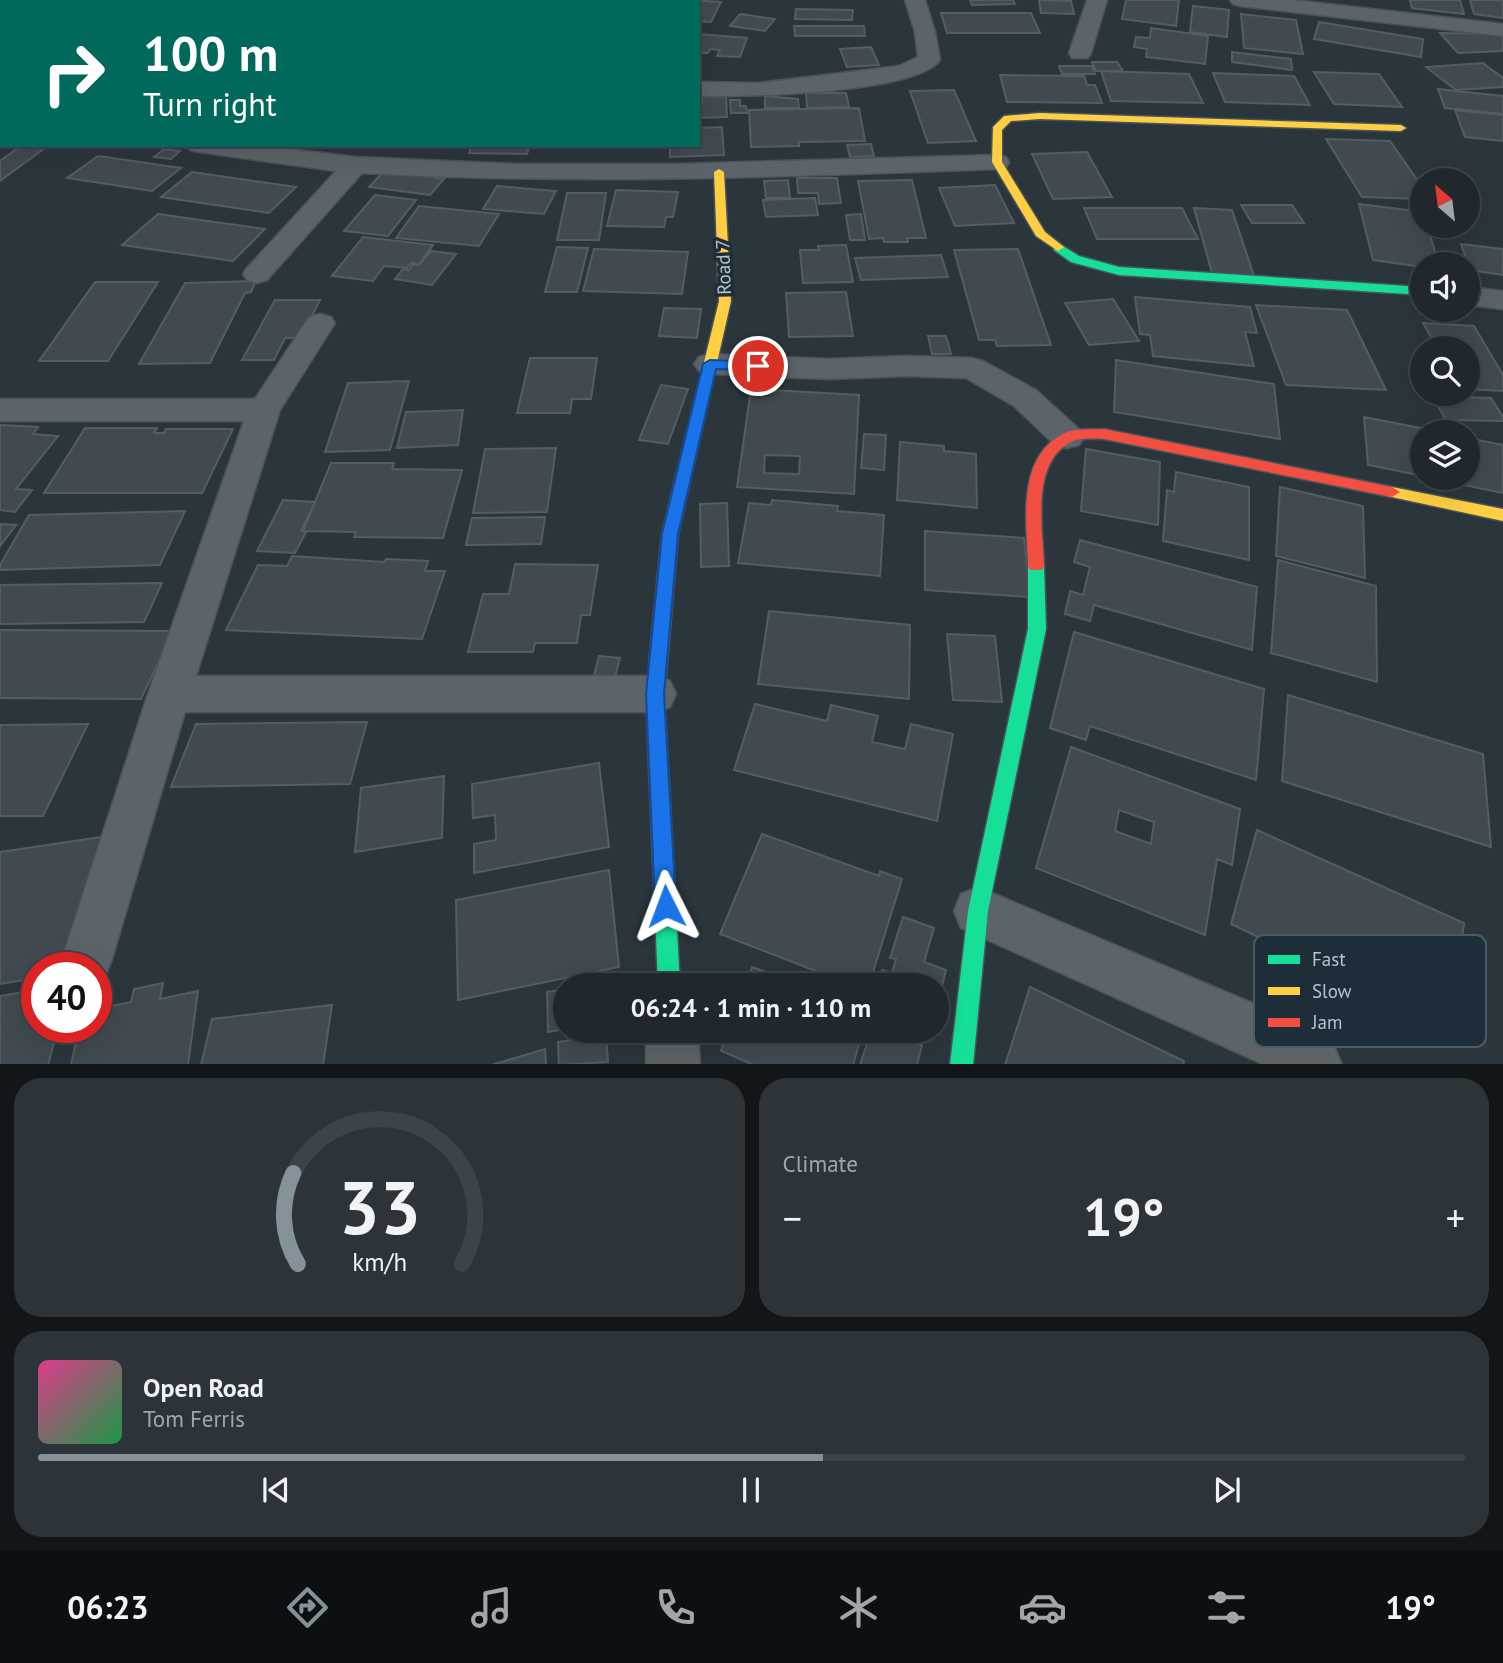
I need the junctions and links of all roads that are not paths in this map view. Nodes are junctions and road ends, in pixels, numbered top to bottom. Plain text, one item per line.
1 (915, 0) edge
2 (1097, 0) edge
3 (1240, 0) edge
4 (1503, 30) edge
5 (1080, 53) dead end
6 (700, 89) edge
7 (1401, 128) dead end
8 (215, 147) edge
9 (997, 162) junction
10 (355, 165) junction
11 (719, 172) junction
12 (257, 274) dead end
13 (1410, 290) edge
14 (1480, 297) edge
15 (1503, 300) edge
16 (320, 323) dead end
17 (710, 364) junction
18 (0, 410) edge
19 (264, 410) junction
20 (1067, 437) junction
21 (1503, 515) edge
22 (169, 694) junction
23 (655, 694) junction
24 (978, 911) junction
25 (89, 952) edge
26 (668, 973) edge
27 (1254, 1031) edge
28 (672, 1043) edge
29 (1286, 1047) edge
30 (673, 1064) edge
31 (961, 1064) edge
32 (1313, 1064) edge

1 - 6 street
2 - 5 street
3 - 4 street
7 - 9 street
8 - 10 street
9 - 11 street
9 - 13 street
10 - 11 street
10 - 12 street
11 - 17 street, Road 7
14 - 15 street
16 - 19 street
17 - 20 street
17 - 23 street, Road 7
18 - 19 street
19 - 22 street
20 - 21 street
20 - 24 street
22 - 23 street
22 - 25 street
23 - 26 street, Road 7
24 - 27 street
24 - 31 street
28 - 30 street
29 - 32 street

